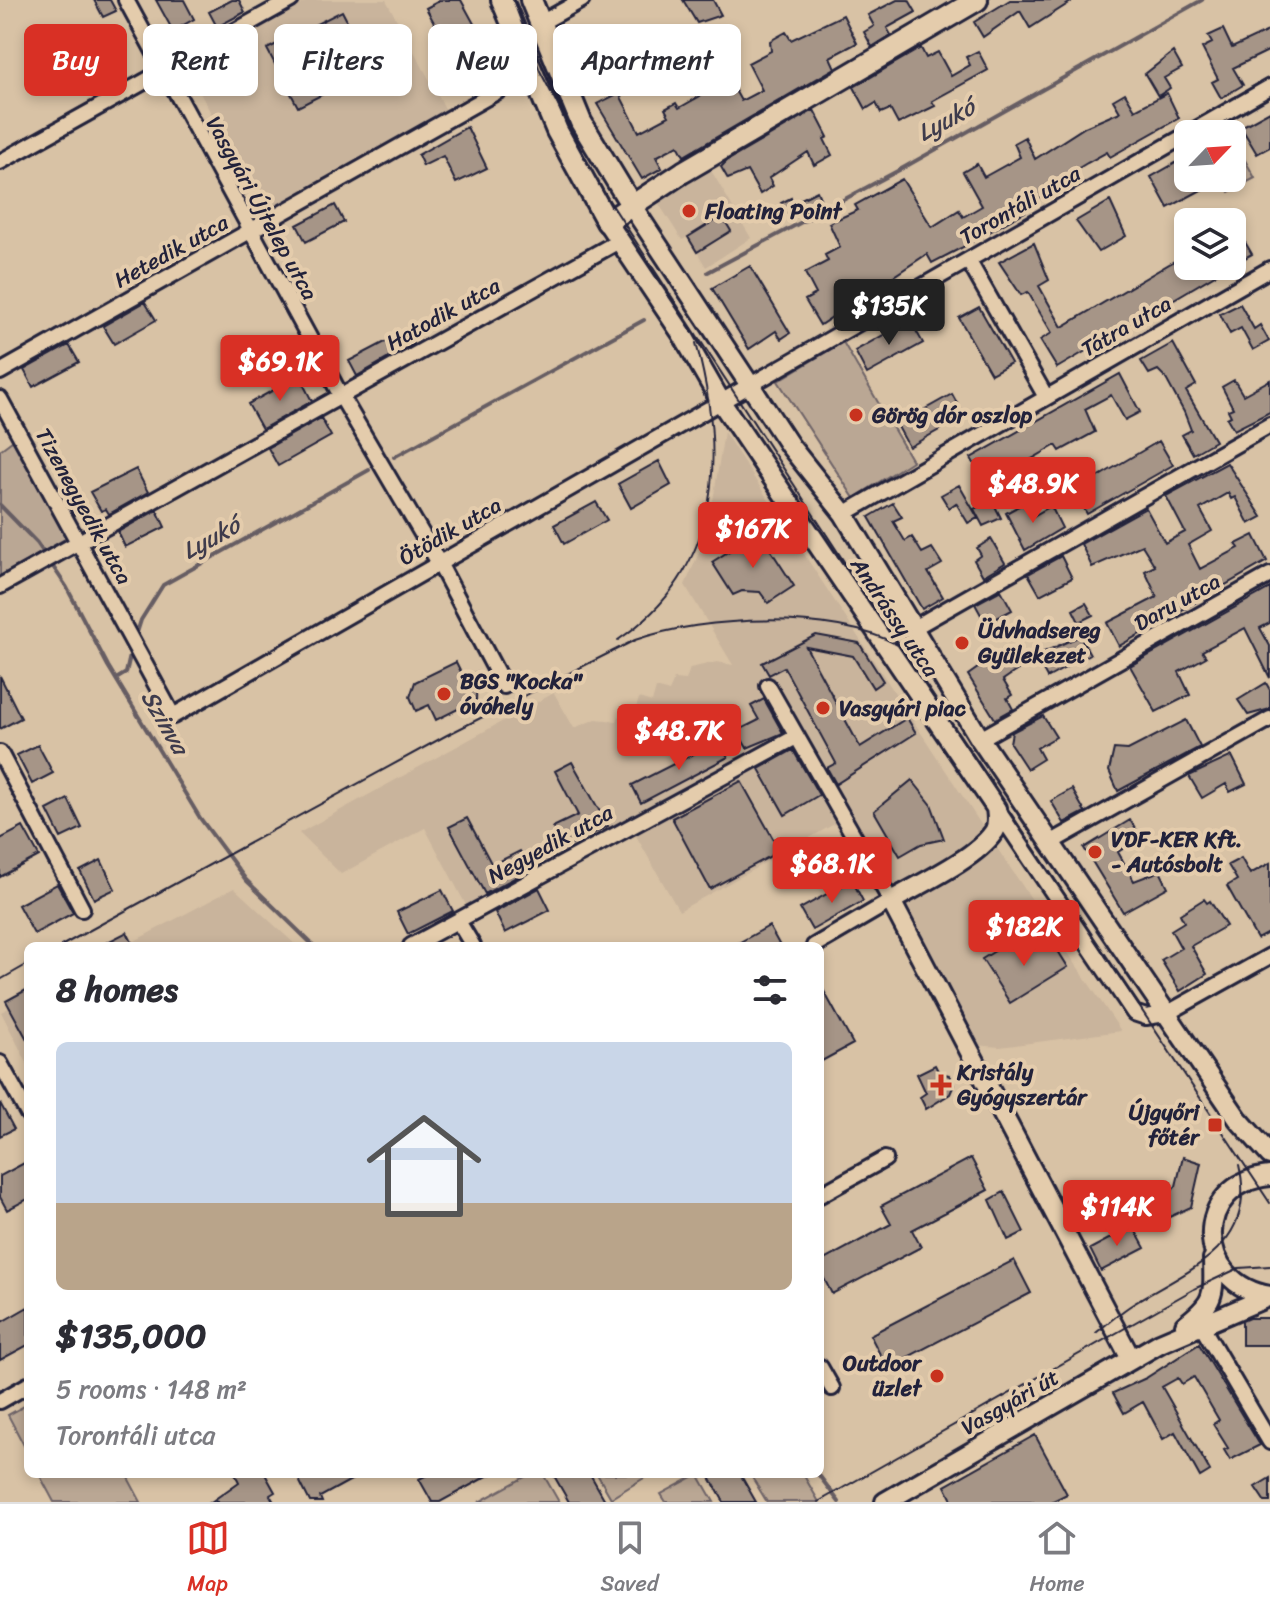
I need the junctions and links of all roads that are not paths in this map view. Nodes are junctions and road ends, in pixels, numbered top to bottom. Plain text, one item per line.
1 (126, 0) edge
2 (291, 0) edge
3 (502, 0) edge
4 (531, 0) edge
5 (582, 0) edge
6 (977, 0) edge
7 (248, 24) edge
8 (511, 24) edge
9 (539, 24) junction
10 (143, 33) edge
11 (143, 83) edge
12 (1270, 87) edge
13 (537, 88) edge
14 (176, 96) edge
15 (489, 96) edge
16 (0, 162) edge
17 (632, 206) junction
18 (607, 222) junction
19 (250, 231) junction
20 (619, 241) junction
21 (968, 260) junction
22 (1270, 269) edge
23 (0, 372) edge
24 (750, 385) junction
25 (341, 396) junction
26 (1046, 397) junction
27 (0, 399) edge
28 (721, 402) junction
29 (1270, 425) edge
30 (844, 514) junction
31 (78, 542) junction
32 (439, 563) junction
33 (1270, 575) edge
34 (0, 586) edge
35 (910, 630) junction
36 (138, 651) joint
37 (504, 686) dead end
38 (768, 686) dead end
39 (1270, 719) edge
40 (796, 737) junction
41 (980, 739) junction
42 (0, 753) edge
43 (1037, 826) junction
44 (1000, 829) junction
45 (1050, 843) junction
46 (891, 901) junction
47 (82, 909) dead end
48 (458, 921) junction
49 (419, 942) edge
50 (471, 942) edge
51 (821, 942) edge
52 (1270, 956) edge
53 (1166, 1014) junction
54 (0, 1063) edge
55 (24, 1107) edge
56 (1270, 1155) edge
57 (885, 1159) dead end
58 (1270, 1176) edge
59 (824, 1193) edge
60 (1212, 1244) junction
61 (1270, 1296) edge
62 (1201, 1325) junction
63 (1160, 1343) junction
64 (1131, 1359) junction
65 (824, 1374) edge
66 (24, 1387) edge
67 (832, 1388) dead end
68 (2, 1396) edge
69 (1270, 1442) edge
70 (885, 1502) edge

1 - 10 street, Vasgyári Újtelep utca
2 - 7 street
3 - 8 main road, Andrássy utca
4 - 9 main road, Andrássy utca
5 - 9 street
6 - 17 main road
9 - 17 main road, Andrássy utca
11 - 16 street
12 - 21 street, Torontáli utca
13 - 18 main road, Andrássy utca
14 - 19 street, Vasgyári Újtelep utca
15 - 19 street, Hetedik utca
17 - 18 main road
17 - 24 street, Andrássy utca
18 - 20 street, Andrássy utca
19 - 23 street, Hetedik utca
19 - 25 street, Vasgyári Újtelep utca
20 - 25 street, Hatodik utca
20 - 28 street, Andrássy utca
21 - 24 street, Torontáli utca
21 - 26 street
22 - 26 street, Tátra utca
24 - 28 street, Ötödik utca
24 - 30 street, Andrássy utca
25 - 31 street, Hatodik utca
25 - 32 street, Vasgyári Újtelep utca
26 - 30 street, Tátra utca
27 - 31 street, Tizenegyedik utca
28 - 32 street, Ötödik utca
28 - 44 street, Andrássy utca
29 - 35 street
30 - 35 street, Andrássy utca
31 - 34 street, Hatodik utca
31 - 36 street, Tizenegyedik utca
32 - 36 street, Ötödik utca
32 - 37 street, Vasgyári Újtelep utca
33 - 41 street, Daru utca
35 - 41 street, Andrássy utca
38 - 40 street
39 - 45 street
40 - 46 street
40 - 48 street, Negyedik utca
41 - 43 street, Andrássy utca
42 - 47 street
43 - 44 street
43 - 45 street, Andrássy utca
44 - 46 street
44 - 53 street
45 - 53 street, Andrássy utca
46 - 51 street
46 - 64 street
48 - 49 street, Negyedik utca
48 - 50 street
52 - 53 street
53 - 56 street, Andrássy utca
54 - 55 street
57 - 59 street
58 - 60 street
60 - 61 street
60 - 63 street, Vasgyári út
61 - 62 street, Vasgyári út
62 - 63 street, Vasgyári út
62 - 69 street
63 - 64 street, Vasgyári út
64 - 70 street, Vasgyári út
65 - 67 street
66 - 68 street

